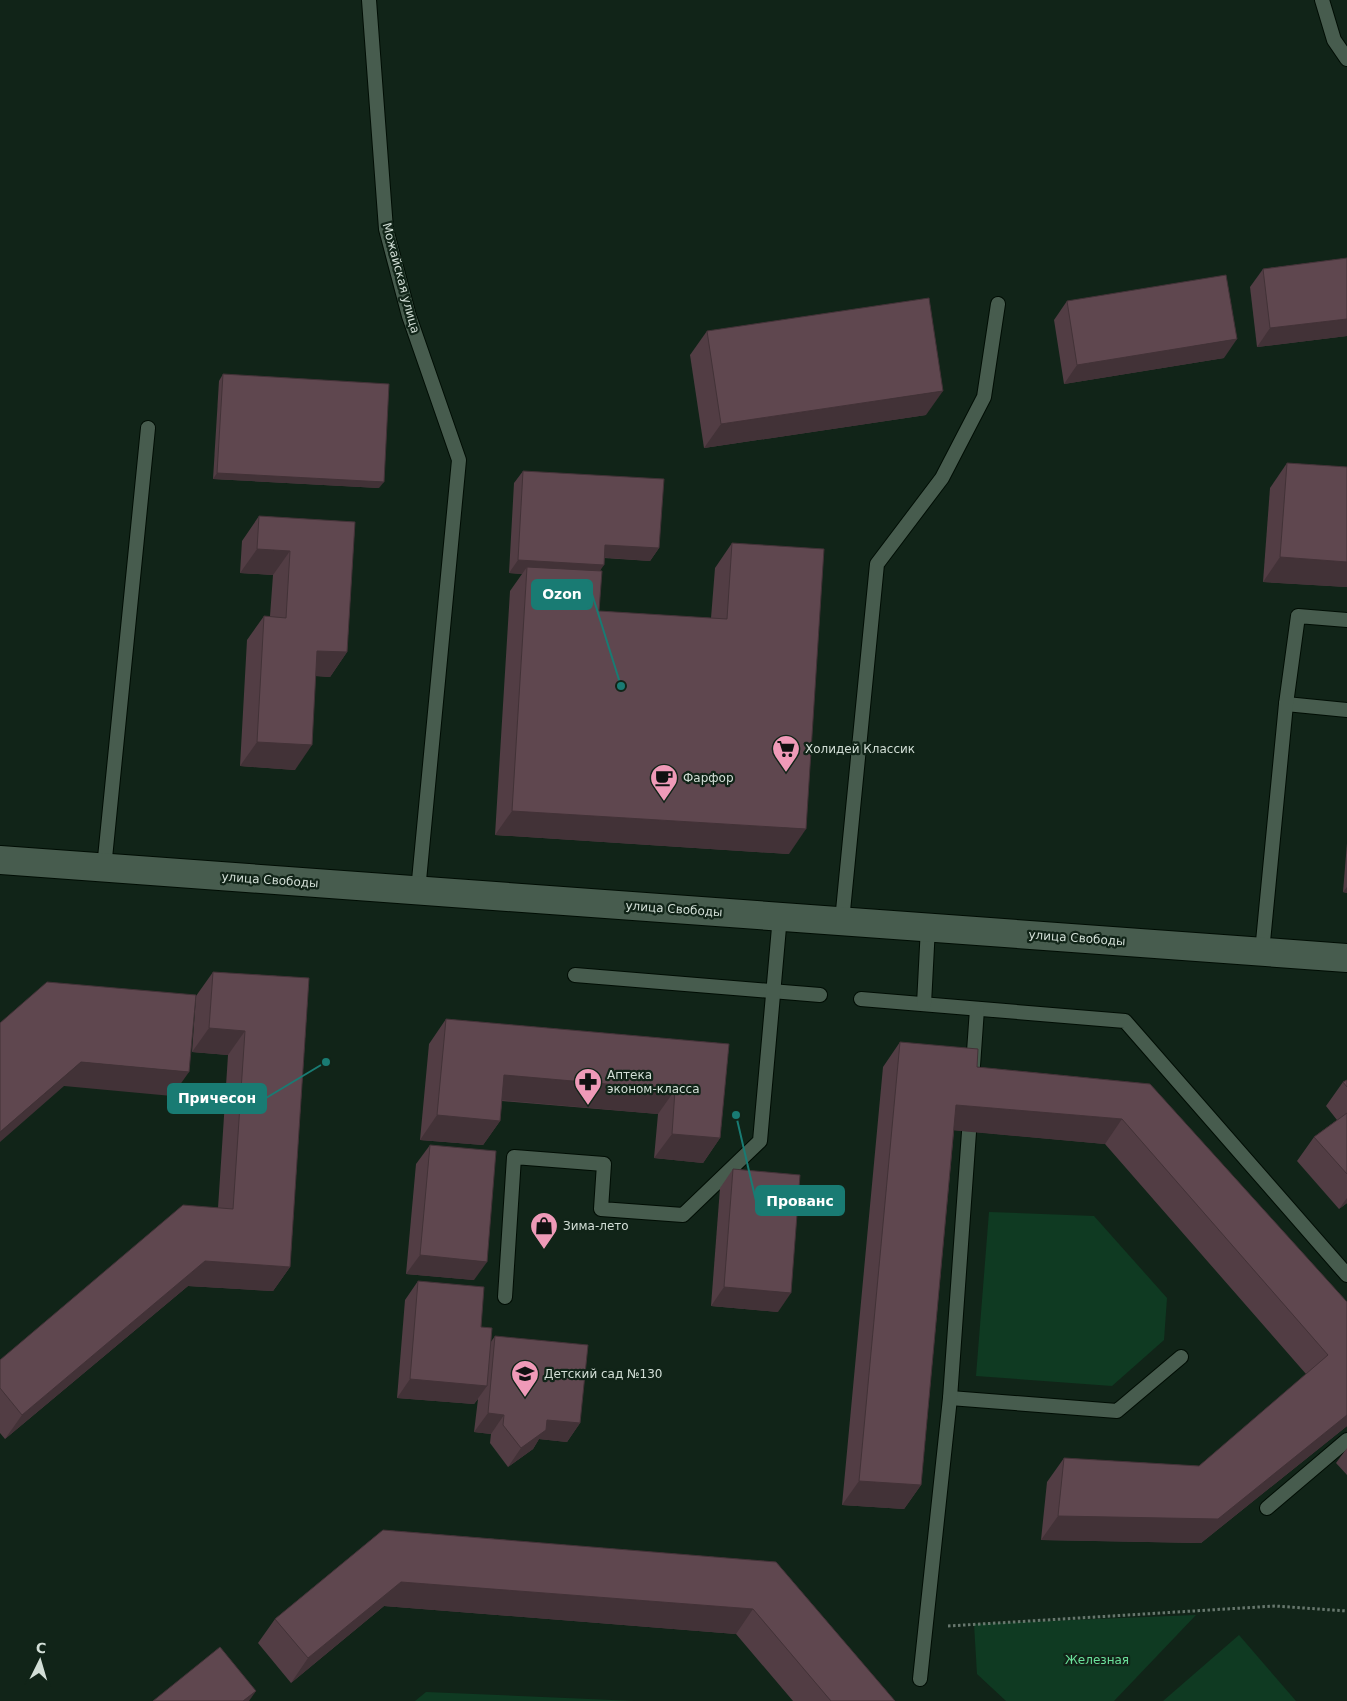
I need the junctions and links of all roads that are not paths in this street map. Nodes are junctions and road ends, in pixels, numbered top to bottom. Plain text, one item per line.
1 (369, 0) edge
2 (1322, 0) edge
3 (1347, 59) edge
4 (998, 304) dead end
5 (148, 428) dead end
6 (1347, 620) edge
7 (1286, 704) junction
8 (1347, 710) edge
9 (0, 860) edge
10 (104, 868) junction
11 (418, 891) junction
12 (780, 916) junction
13 (842, 921) junction
14 (928, 928) junction
15 (1262, 952) junction
16 (1347, 958) edge
17 (575, 975) dead end
18 (774, 991) junction
19 (820, 995) dead end
20 (861, 999) dead end
21 (924, 1004) junction
22 (977, 1010) junction
23 (972, 1084) edge
24 (969, 1132) edge
25 (1347, 1275) edge
26 (504, 1297) dead end
27 (1181, 1357) dead end
28 (950, 1398) junction
29 (1347, 1440) edge
30 (1267, 1508) edge
31 (920, 1679) dead end

1 - 11 lane, Можайская улица
2 - 3 lane
4 - 13 lane
5 - 10 lane
6 - 7 lane
7 - 8 lane
7 - 15 lane
9 - 10 street, улица Свободы
10 - 11 street, улица Свободы
11 - 12 street, улица Свободы
12 - 13 street, улица Свободы
12 - 18 lane
13 - 14 street, улица Свободы
14 - 15 street, улица Свободы
14 - 21 lane
15 - 16 street, улица Свободы
17 - 18 lane
18 - 19 lane
18 - 26 lane
20 - 21 lane
21 - 22 lane
22 - 23 lane
22 - 25 lane
24 - 28 lane
27 - 28 lane
28 - 31 lane
29 - 30 lane

